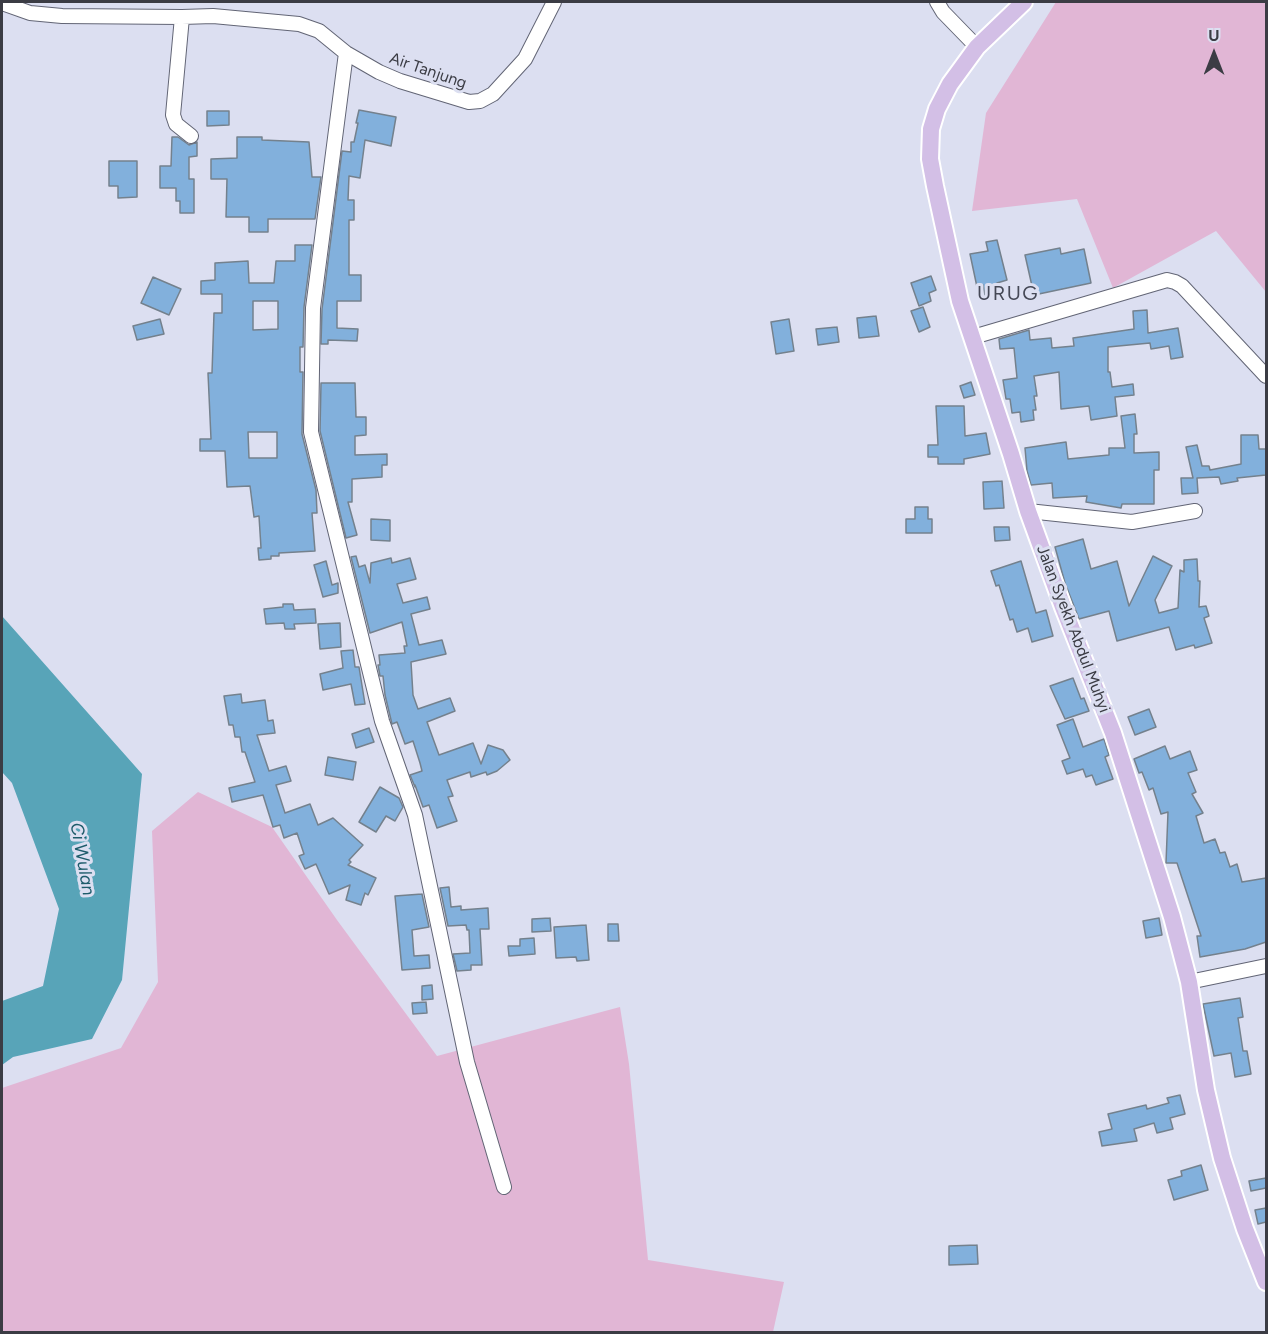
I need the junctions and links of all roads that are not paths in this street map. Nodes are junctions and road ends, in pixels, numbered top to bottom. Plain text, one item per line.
1 (554, 2) edge
2 (937, 2) edge
3 (1024, 2) edge
4 (2, 3) edge
5 (182, 17) junction
6 (977, 47) junction
7 (346, 53) junction
8 (191, 136) dead end
9 (973, 337) junction
10 (1266, 376) edge
11 (1028, 511) junction
12 (1195, 511) dead end
13 (1266, 966) edge
14 (1189, 982) junction
15 (504, 1188) dead end
16 (1266, 1282) edge

1 - 7 street, Air Tanjung
2 - 6 street
3 - 6 main road, Jalan Syekh Abdul Muhyi
4 - 5 street, Air Tanjung
5 - 7 street, Air Tanjung
5 - 8 street
6 - 9 main road, Jalan Syekh Abdul Muhyi
7 - 15 street
9 - 10 street
9 - 11 main road, Jalan Syekh Abdul Muhyi
11 - 12 street
11 - 14 main road, Jalan Syekh Abdul Muhyi
13 - 14 street
14 - 16 main road, Jalan Syekh Abdul Muhyi

